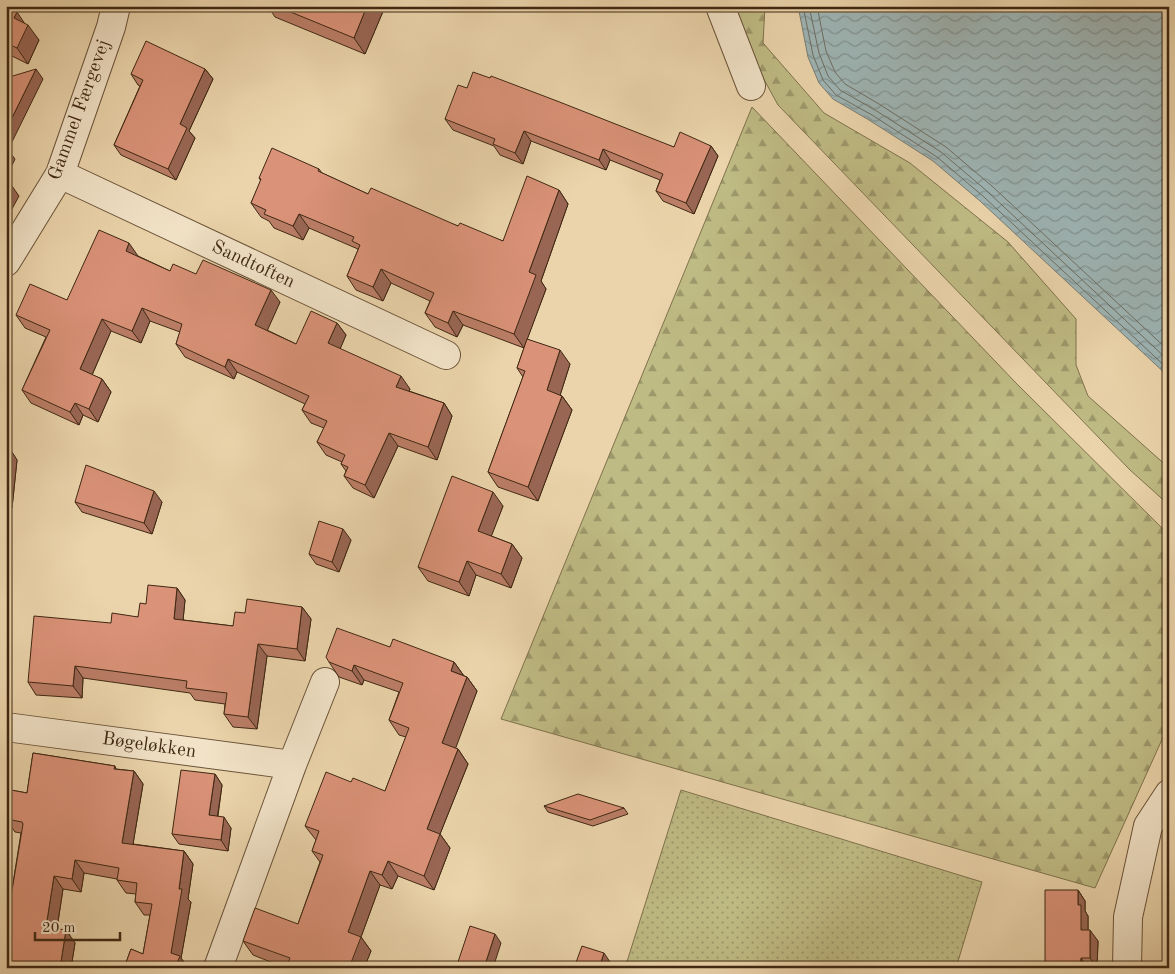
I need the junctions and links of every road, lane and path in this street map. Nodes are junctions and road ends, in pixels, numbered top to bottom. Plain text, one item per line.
1 (116, 6) edge
2 (720, 6) edge
3 (751, 86) dead end
4 (60, 174) junction
5 (6, 262) edge
6 (446, 355) dead end
7 (325, 682) dead end
8 (6, 727) edge
9 (292, 765) junction
10 (1169, 794) edge
11 (218, 968) edge
12 (1127, 968) edge

1 - 4 street, Gammel Færgevej
2 - 3 street
4 - 5 street, Gammel Færgevej
4 - 6 street, Sandtoften
7 - 9 street
8 - 9 street, Bøgeløkken
9 - 11 street
10 - 12 street

